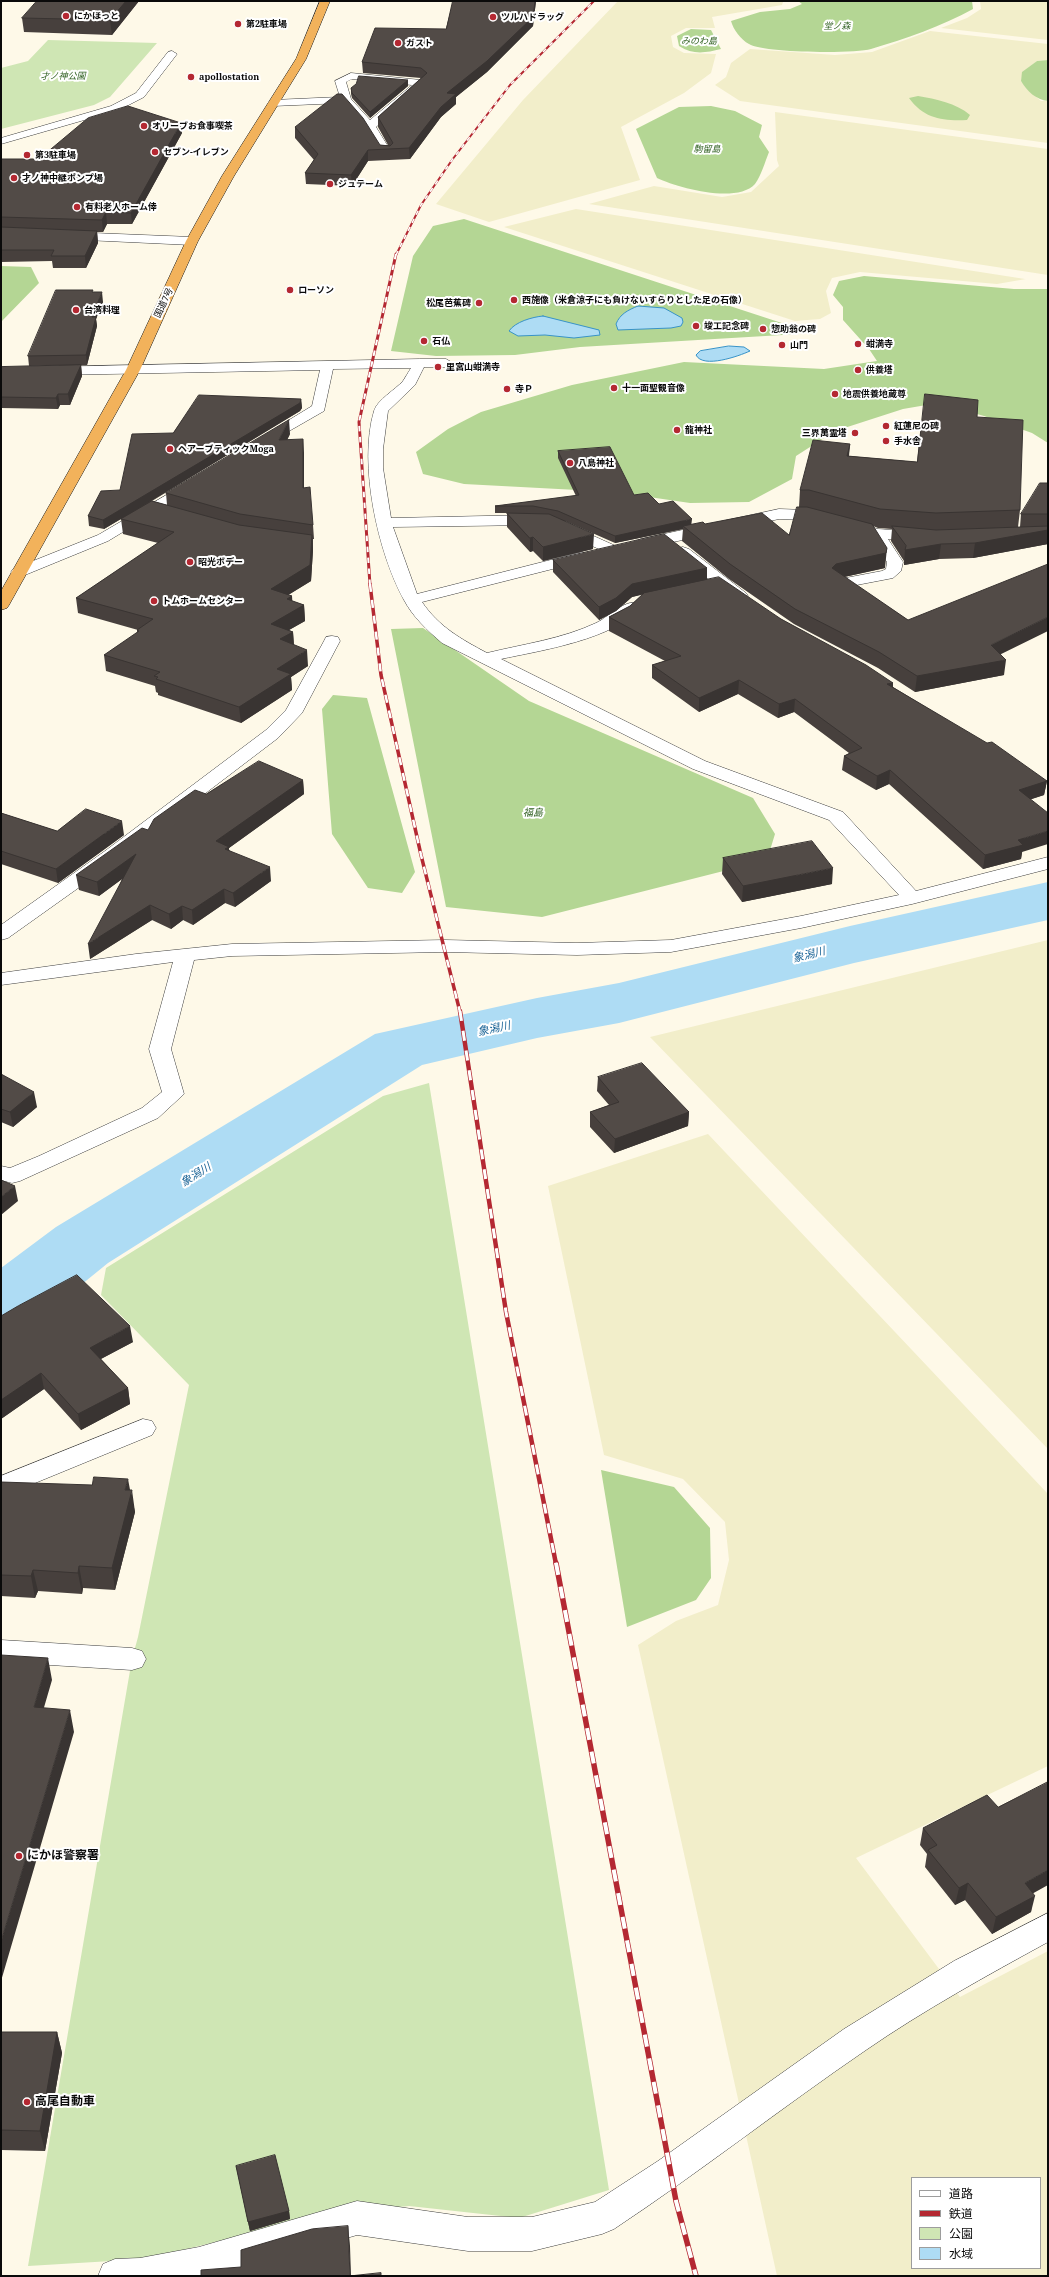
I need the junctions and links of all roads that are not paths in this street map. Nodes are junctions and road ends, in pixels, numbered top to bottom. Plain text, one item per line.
1 (325, 1) edge
2 (172, 54) dead end
3 (346, 100) junction
4 (273, 103) junction
5 (370, 126) junction
6 (1, 141) edge
7 (386, 153) edge
8 (57, 236) edge
9 (192, 242) junction
10 (420, 363) junction
11 (446, 363) dead end
12 (327, 366) junction
13 (133, 370) junction
14 (1, 372) edge
15 (252, 448) edge
16 (205, 476) edge
17 (152, 509) junction
18 (174, 515) edge
19 (385, 523) junction
20 (876, 534) junction
21 (666, 538) junction
22 (934, 538) edge
23 (613, 550) junction
24 (19, 572) junction
25 (722, 583) junction
26 (842, 583) edge
27 (699, 588) edge
28 (646, 599) edge
29 (412, 600) junction
30 (1, 605) edge
31 (755, 606) edge
32 (332, 641) dead end
33 (485, 658) junction
34 (1048, 863) edge
35 (912, 898) junction
36 (1, 934) edge
37 (185, 955) junction
38 (1, 979) edge
39 (1, 1173) edge
40 (143, 1428) dead end
41 (1, 1487) edge
42 (1, 1651) edge
43 (132, 1659) dead end
44 (1048, 1927) edge
45 (115, 2276) edge

1 - 4 highway, 国道7号
2 - 6 street
3 - 4 street
3 - 5 street
3 - 5 street
4 - 9 highway, 国道7号
5 - 7 street
8 - 9 street
9 - 13 highway, 国道7号
10 - 11 street
10 - 12 street
10 - 19 street
12 - 13 street
12 - 15 street
13 - 14 street
13 - 24 highway, 国道7号
16 - 17 street
17 - 18 street
17 - 24 street
19 - 23 street
19 - 29 street
20 - 21 street
20 - 22 street
20 - 26 street
21 - 23 street
21 - 25 street
23 - 29 street
24 - 30 highway, 国道7号
25 - 27 street
25 - 31 street
28 - 33 street
29 - 33 street
32 - 36 street
33 - 35 street
34 - 35 street
35 - 37 street
37 - 38 street
37 - 39 street
40 - 41 street
42 - 43 street
44 - 45 street

